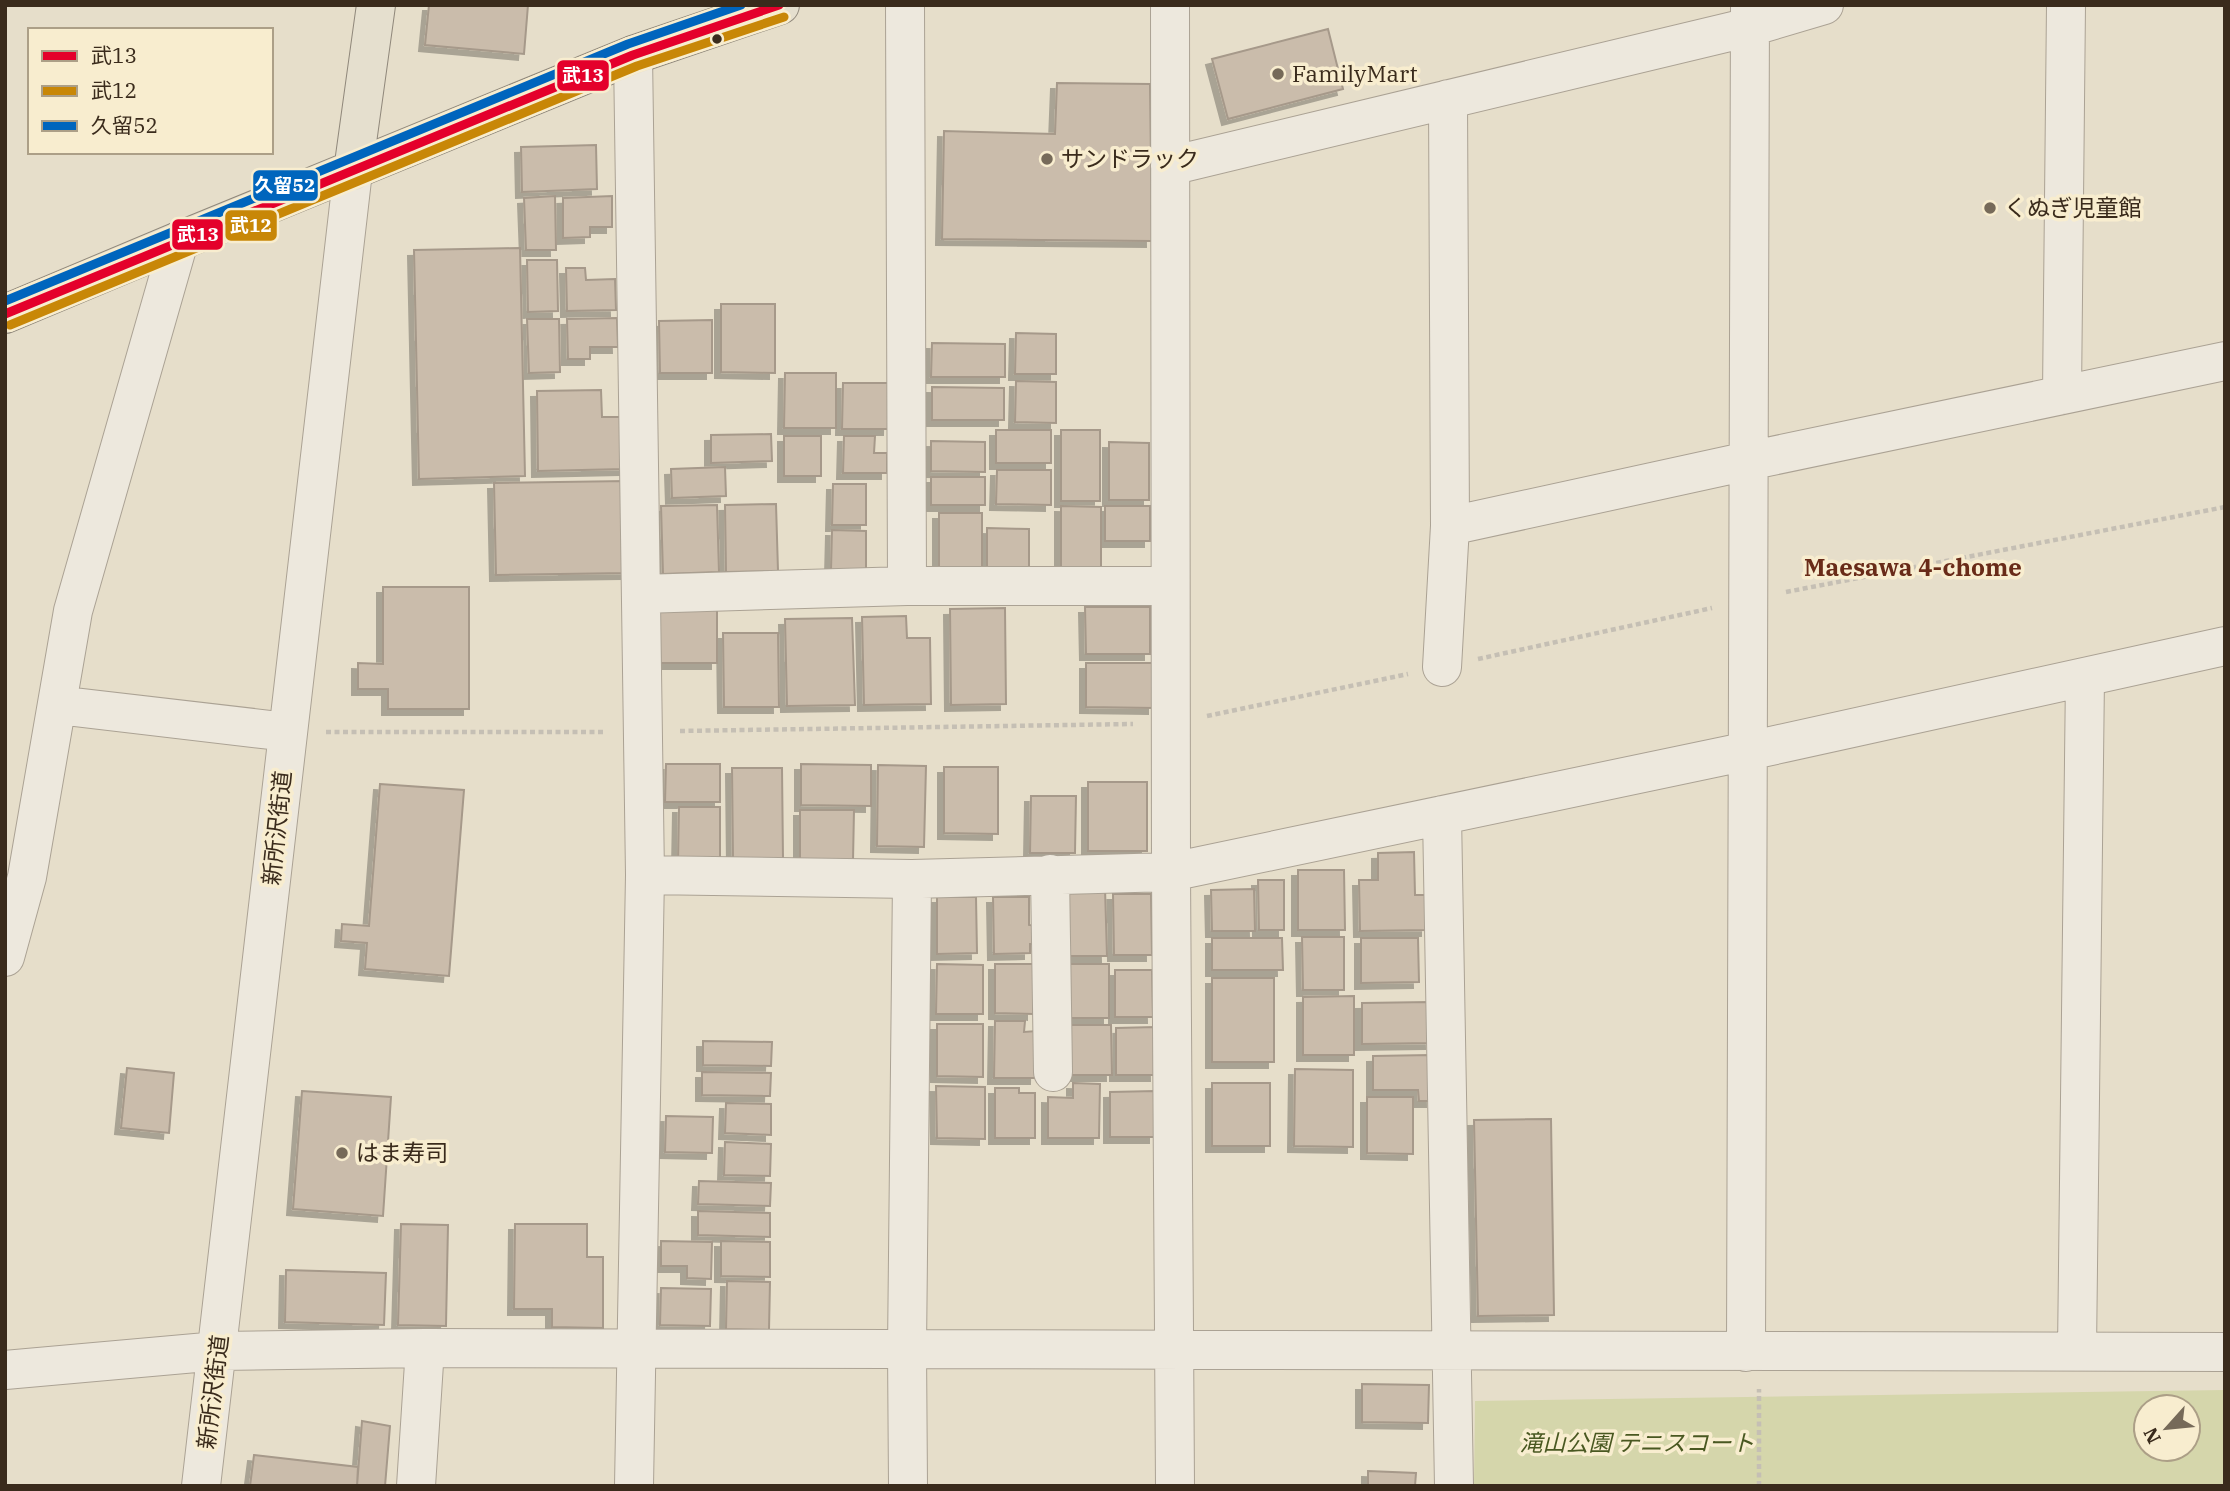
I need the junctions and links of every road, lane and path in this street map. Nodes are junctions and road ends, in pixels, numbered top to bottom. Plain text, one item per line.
1 (376, 5) edge
2 (779, 5) edge
3 (905, 5) edge
4 (1170, 5) edge
5 (1824, 5) edge
6 (2066, 5) edge
7 (1750, 16) edge
8 (633, 55) junction
9 (1448, 99) junction
10 (1170, 166) junction
11 (353, 171) junction
12 (179, 240) junction
13 (5, 314) edge
14 (2225, 362) edge
15 (2062, 395) junction
16 (1748, 461) junction
17 (2225, 507) edge
18 (1450, 526) junction
19 (906, 586) junction
20 (1170, 586) junction
21 (641, 594) junction
22 (1748, 600) junction
23 (2225, 646) edge
24 (1442, 667) junction
25 (2085, 677) junction
26 (57, 705) junction
27 (1171, 723) junction
28 (288, 732) junction
29 (643, 732) junction
30 (1748, 751) junction
31 (1442, 815) junction
32 (1171, 872) junction
33 (1050, 874) junction
34 (645, 875) junction
35 (912, 879) junction
36 (5, 957) edge
37 (1053, 1072) dead end
38 (425, 1348) junction
39 (636, 1349) junction
40 (907, 1349) junction
41 (1176, 1350) junction
42 (218, 1351) junction
43 (1452, 1351) junction
44 (2077, 1351) junction
45 (1753, 1352) junction
46 (2225, 1352) edge
47 (5, 1370) edge
48 (201, 1486) edge
49 (416, 1486) edge
50 (634, 1486) edge
51 (908, 1486) edge
52 (1175, 1486) edge
53 (1454, 1486) edge
54 (1759, 1486) edge

1 - 11 main road
2 - 8 main road
3 - 19 street
4 - 10 street
5 - 7 street
6 - 15 street
7 - 9 street
7 - 16 street
8 - 11 main road
8 - 21 street
9 - 10 street
9 - 18 street
10 - 20 street
11 - 12 main road
11 - 28 street, 新所沢街道
12 - 13 main road
12 - 26 street
14 - 15 street
15 - 16 street
16 - 18 street
16 - 22 street
17 - 22 path
18 - 24 street
19 - 20 street
19 - 21 street
20 - 27 street
21 - 29 street
22 - 24 path
22 - 30 street
23 - 25 street
24 - 27 path
25 - 30 street
25 - 44 street
26 - 28 street
26 - 36 street
27 - 29 path
27 - 32 street
28 - 29 path
28 - 42 street, 新所沢街道
29 - 34 street
30 - 31 street
30 - 45 street
31 - 32 street
31 - 43 street
32 - 33 street
32 - 41 street
33 - 35 street
33 - 37 street
34 - 35 street
34 - 39 street
35 - 40 street
38 - 39 street
38 - 42 street
38 - 49 street
39 - 40 street
39 - 50 street
40 - 41 street
40 - 51 street
41 - 43 street
41 - 52 street
42 - 47 street
42 - 48 street, 新所沢街道
43 - 45 street
43 - 53 street
44 - 45 street
44 - 46 street
45 - 54 path

